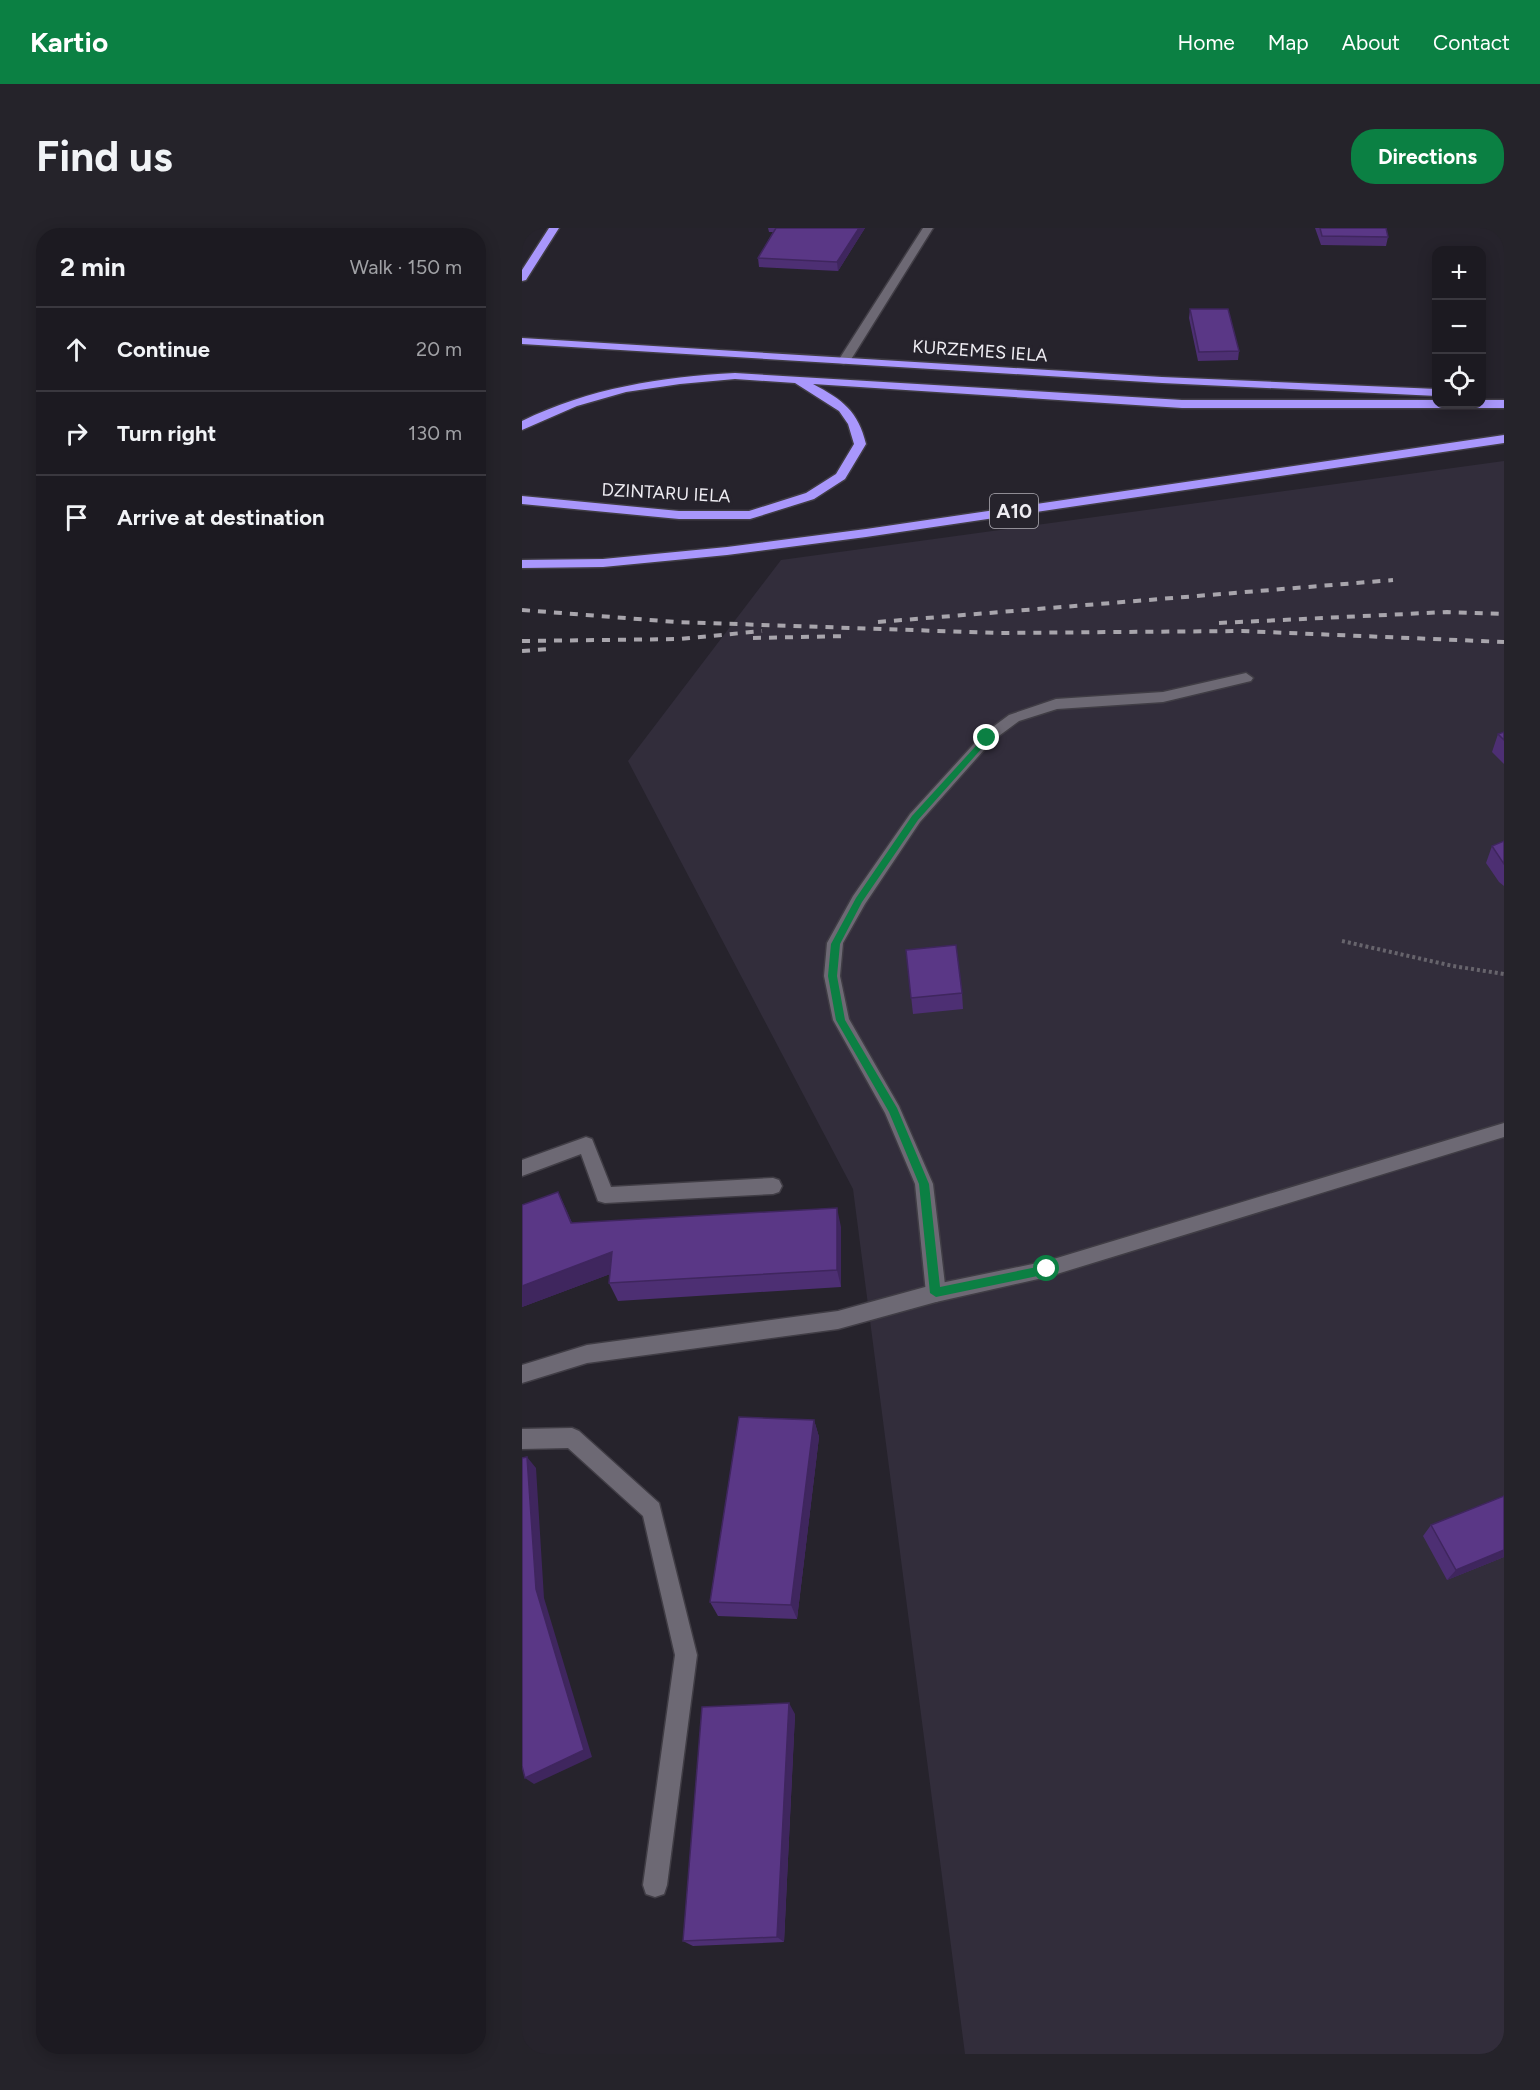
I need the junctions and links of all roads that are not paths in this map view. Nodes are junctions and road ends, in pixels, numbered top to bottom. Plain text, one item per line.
1 (554, 228) edge
2 (928, 228) edge
3 (522, 278) edge
4 (522, 341) edge
5 (844, 361) junction
6 (790, 378) junction
7 (1432, 393) edge
8 (1486, 395) edge
9 (1504, 396) edge
10 (1504, 404) edge
11 (522, 426) edge
12 (1504, 439) edge
13 (522, 500) edge
14 (522, 564) edge
15 (1246, 678) dead end
16 (1504, 1130) edge
17 (522, 1168) edge
18 (773, 1186) dead end
19 (936, 1293) junction
20 (522, 1374) edge
21 (522, 1439) edge
22 (655, 1885) dead end

1 - 3 highway
2 - 5 street
4 - 5 highway, KURZEMES IELA
5 - 7 highway, KURZEMES IELA
6 - 10 highway
6 - 11 highway
6 - 13 highway, DZINTARU IELA
8 - 9 highway
12 - 14 highway, A10
15 - 19 street
16 - 19 street
17 - 18 street
19 - 20 street
21 - 22 street

